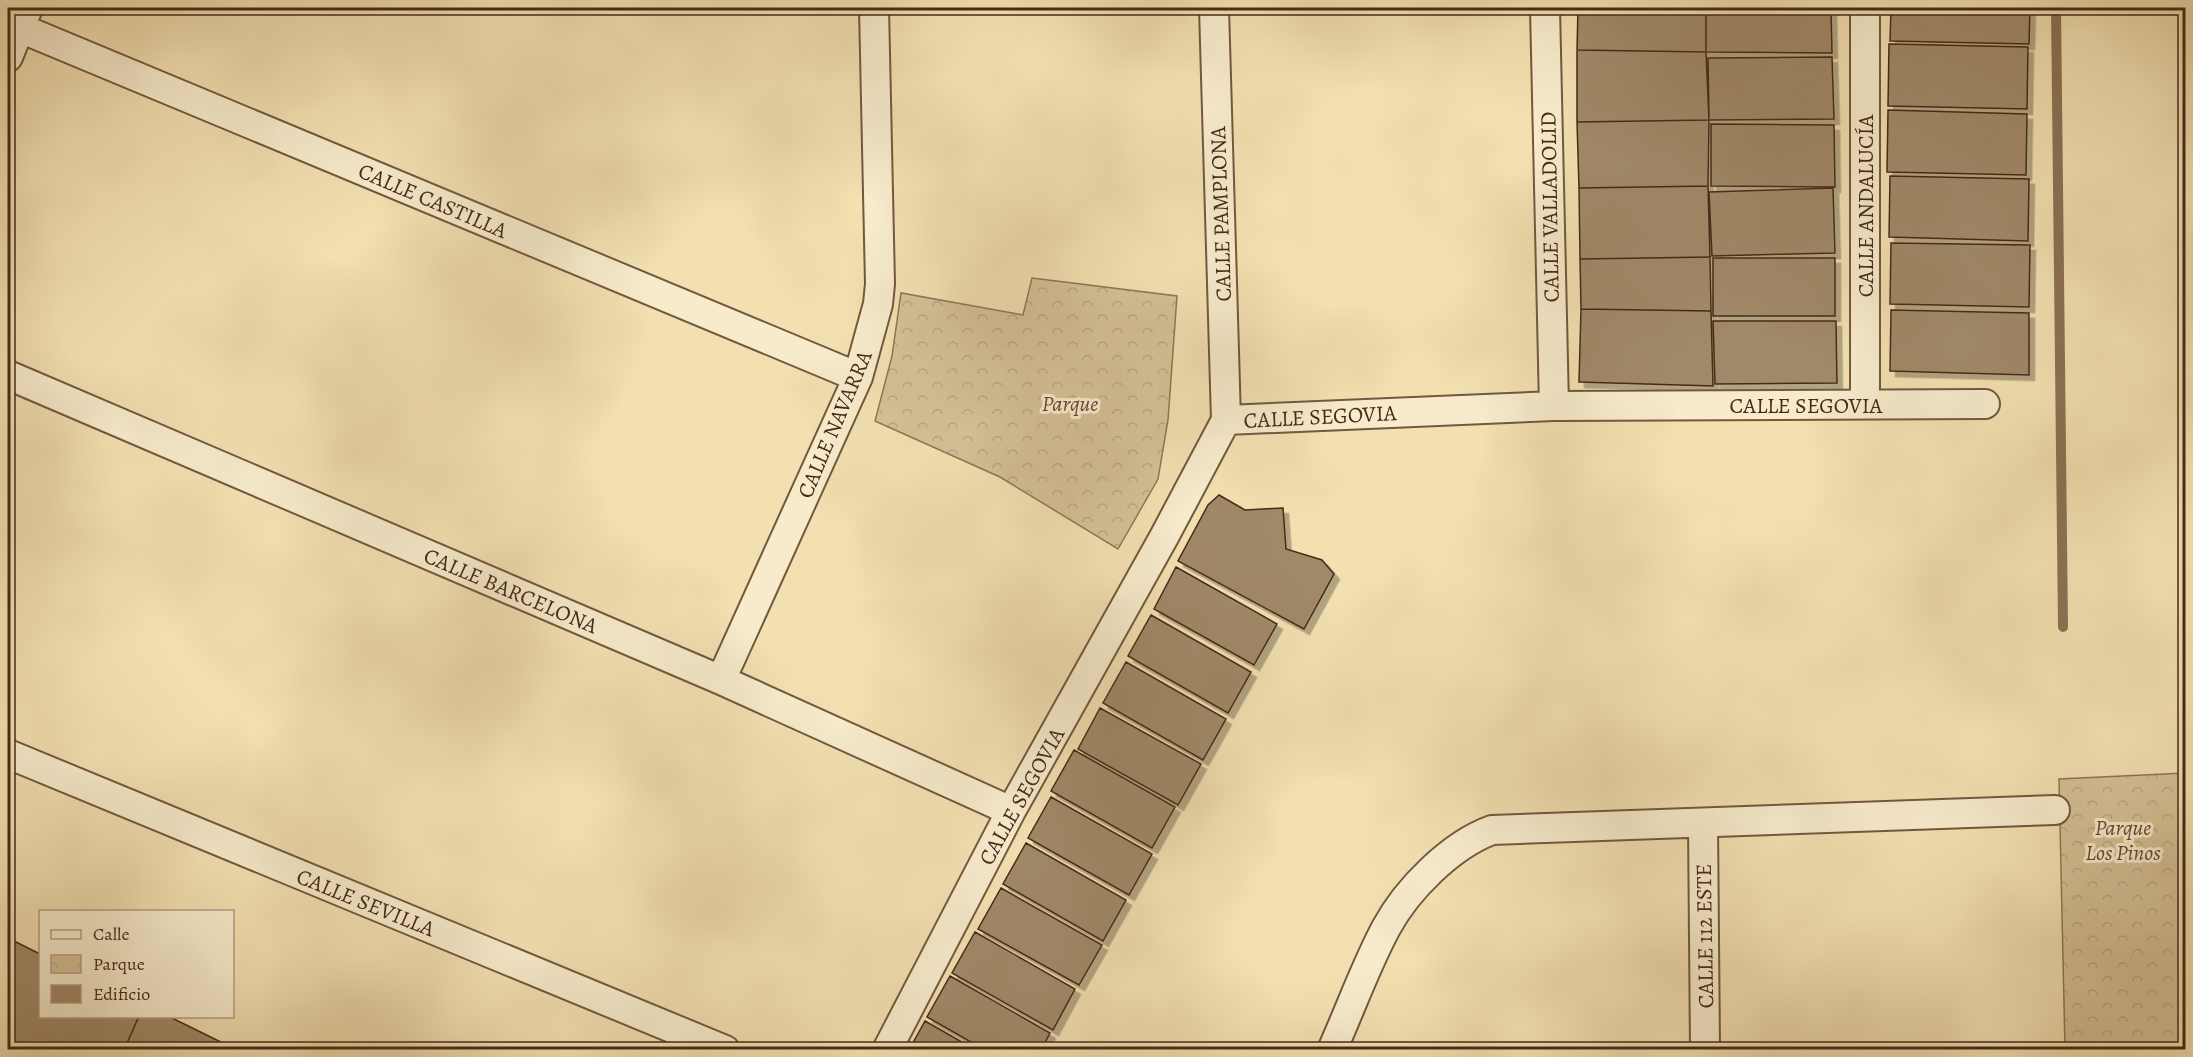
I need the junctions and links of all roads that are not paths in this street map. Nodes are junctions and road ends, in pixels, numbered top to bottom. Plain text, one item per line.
1 (1214, 8) edge
2 (1545, 8) edge
3 (1865, 8) edge
4 (867, 10) edge
5 (18, 19) edge
6 (8, 57) edge
7 (8, 375) edge
8 (858, 377) junction
9 (1865, 404) junction
10 (1985, 404) dead end
11 (1554, 406) junction
12 (1226, 420) junction
13 (720, 680) junction
14 (8, 754) edge
15 (2055, 810) dead end
16 (1011, 811) junction
17 (1703, 823) junction
18 (725, 1050) edge
19 (886, 1050) edge
20 (1332, 1050) edge
21 (1705, 1050) edge

1 - 12 street, CALLE PAMPLONA
2 - 11 street, CALLE VALLADOLID
3 - 9 street, CALLE ANDALUCÍA
4 - 8 street, CALLE NAVARRA
5 - 6 street
5 - 8 street, CALLE CASTILLA
7 - 13 street, CALLE BARCELONA
8 - 13 street, CALLE NAVARRA
9 - 10 street, CALLE SEGOVIA
9 - 11 street, CALLE SEGOVIA
11 - 12 street, CALLE SEGOVIA
12 - 16 street, CALLE SEGOVIA
13 - 16 street, CALLE BARCELONA
14 - 18 street, CALLE SEVILLA
15 - 17 street
16 - 19 street, CALLE SEGOVIA
17 - 20 street
17 - 21 street, CALLE 112 ESTE

